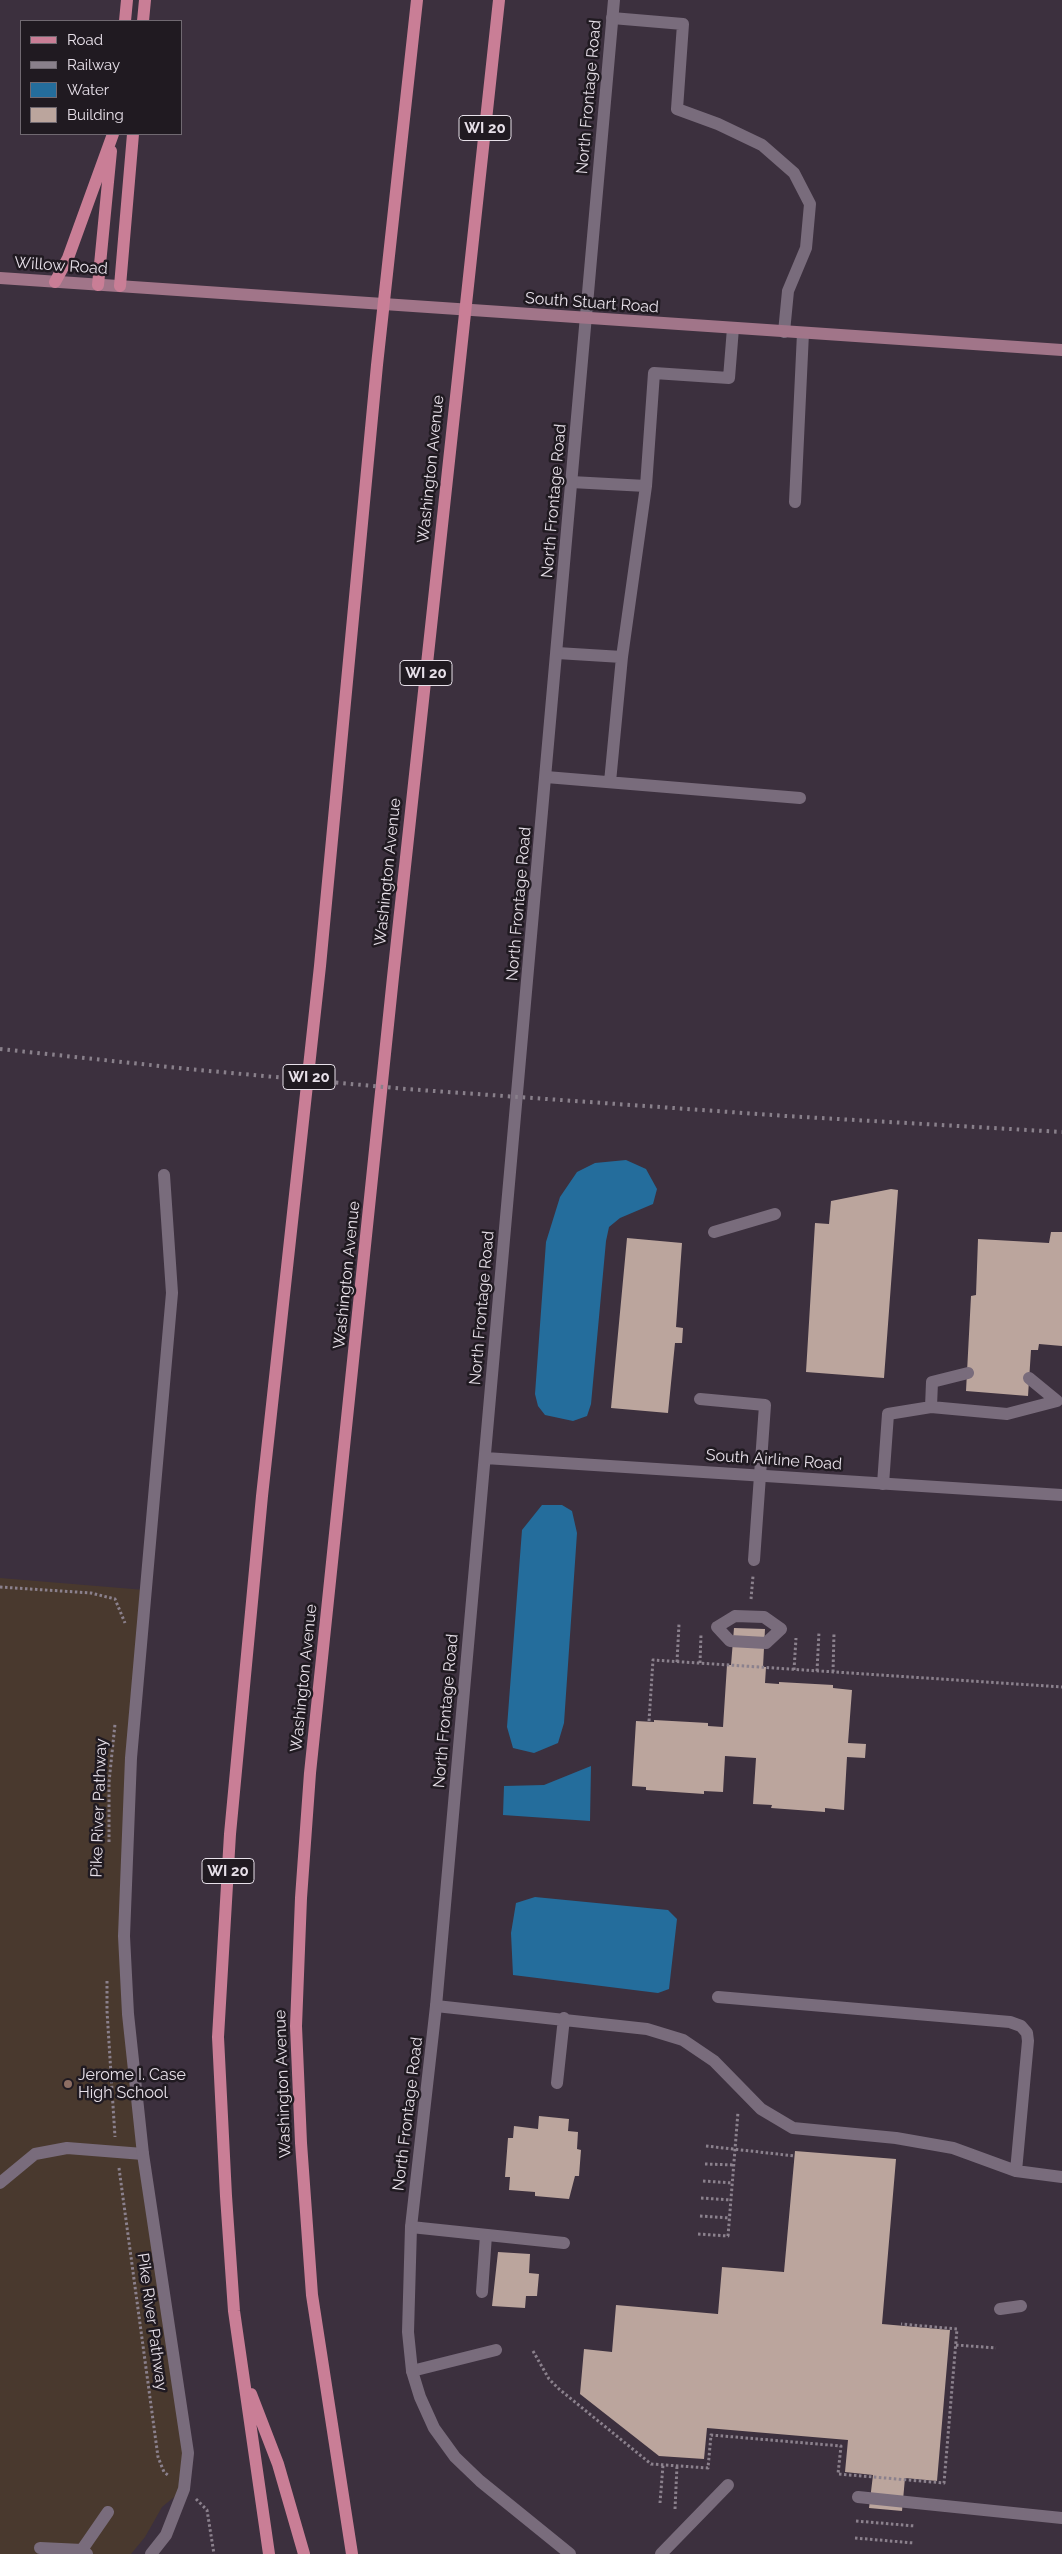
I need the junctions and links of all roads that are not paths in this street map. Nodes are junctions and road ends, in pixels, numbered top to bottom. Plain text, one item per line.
1 (127, 0) edge
2 (145, 0) edge
3 (411, 0) edge
4 (417, 0) edge
5 (499, 0) edge
6 (614, 0) edge
7 (612, 18) junction
8 (124, 20) edge
9 (143, 20) edge
10 (412, 54) junction
11 (113, 135) edge
12 (113, 135) edge
13 (133, 135) edge
14 (0, 278) edge
15 (55, 282) junction
16 (98, 285) junction
17 (120, 286) junction
18 (586, 319) junction
19 (733, 328) junction
20 (784, 332) junction
21 (803, 333) junction
22 (1062, 350) edge
23 (571, 482) junction
24 (646, 486) junction
25 (795, 502) dead end
26 (557, 653) junction
27 (622, 657) junction
28 (546, 777) junction
29 (610, 782) junction
30 (800, 798) dead end
31 (164, 1175) dead end
32 (775, 1214) dead end
33 (714, 1232) dead end
34 (968, 1373) dead end
35 (1029, 1378) dead end
36 (700, 1399) dead end
37 (931, 1407) junction
38 (485, 1458) junction
39 (760, 1476) junction
40 (883, 1484) junction
41 (1062, 1495) edge
42 (754, 1560) road end
43 (718, 1997) dead end
44 (436, 2006) junction
45 (564, 2018) junction
46 (558, 2083) dead end
47 (143, 2154) junction
48 (1016, 2171) junction
49 (1062, 2177) edge
50 (0, 2183) edge
51 (411, 2227) junction
52 (486, 2235) junction
53 (564, 2243) dead end
54 (482, 2292) dead end
55 (1021, 2306) dead end
56 (1000, 2309) dead end
57 (496, 2350) dead end
58 (243, 2370) junction
59 (412, 2372) junction
60 (728, 2485) dead end
61 (858, 2497) dead end
62 (108, 2512) dead end
63 (1062, 2518) edge
64 (40, 2548) dead end
65 (83, 2553) edge
66 (151, 2554) edge
67 (269, 2554) edge
68 (304, 2554) edge
69 (352, 2554) edge
70 (570, 2554) edge
71 (661, 2554) edge

1 - 8 main road
2 - 9 main road
3 - 10 main road
4 - 10 main road, WI 20
5 - 69 main road, Washington Avenue / WI 20
6 - 7 street, North Frontage Road
7 - 18 street, North Frontage Road
7 - 20 street
10 - 58 main road, WI 20
11 - 15 main road
12 - 16 main road
13 - 17 main road
14 - 15 street, Willow Road
15 - 16 street, Willow Road
16 - 17 street, Willow Road
17 - 18 street, South Stuart Road
18 - 19 street, South Stuart Road
18 - 23 street, North Frontage Road
19 - 20 street, South Stuart Road
19 - 24 street
20 - 21 street, South Stuart Road
21 - 22 street, South Stuart Road
21 - 25 street
23 - 24 street
23 - 26 street, North Frontage Road
24 - 27 street
26 - 27 street
26 - 28 street, North Frontage Road
27 - 29 street
28 - 29 street
28 - 38 street, North Frontage Road
29 - 30 street
31 - 47 street
32 - 33 street
34 - 37 street
35 - 37 street
36 - 39 street
37 - 40 street
38 - 39 street, South Airline Road
38 - 44 street, North Frontage Road
39 - 40 street, South Airline Road
39 - 42 street
40 - 41 street, South Airline Road
43 - 48 street
44 - 45 street
44 - 51 street, North Frontage Road
45 - 46 street
45 - 48 street
47 - 50 street
47 - 66 street
48 - 49 street
51 - 52 street
51 - 59 street, North Frontage Road
52 - 53 street
52 - 54 street
55 - 56 street
57 - 59 street
58 - 67 main road, WI 20
58 - 68 main road
59 - 70 street, North Frontage Road
60 - 71 street
61 - 63 street
62 - 65 street
64 - 65 street

